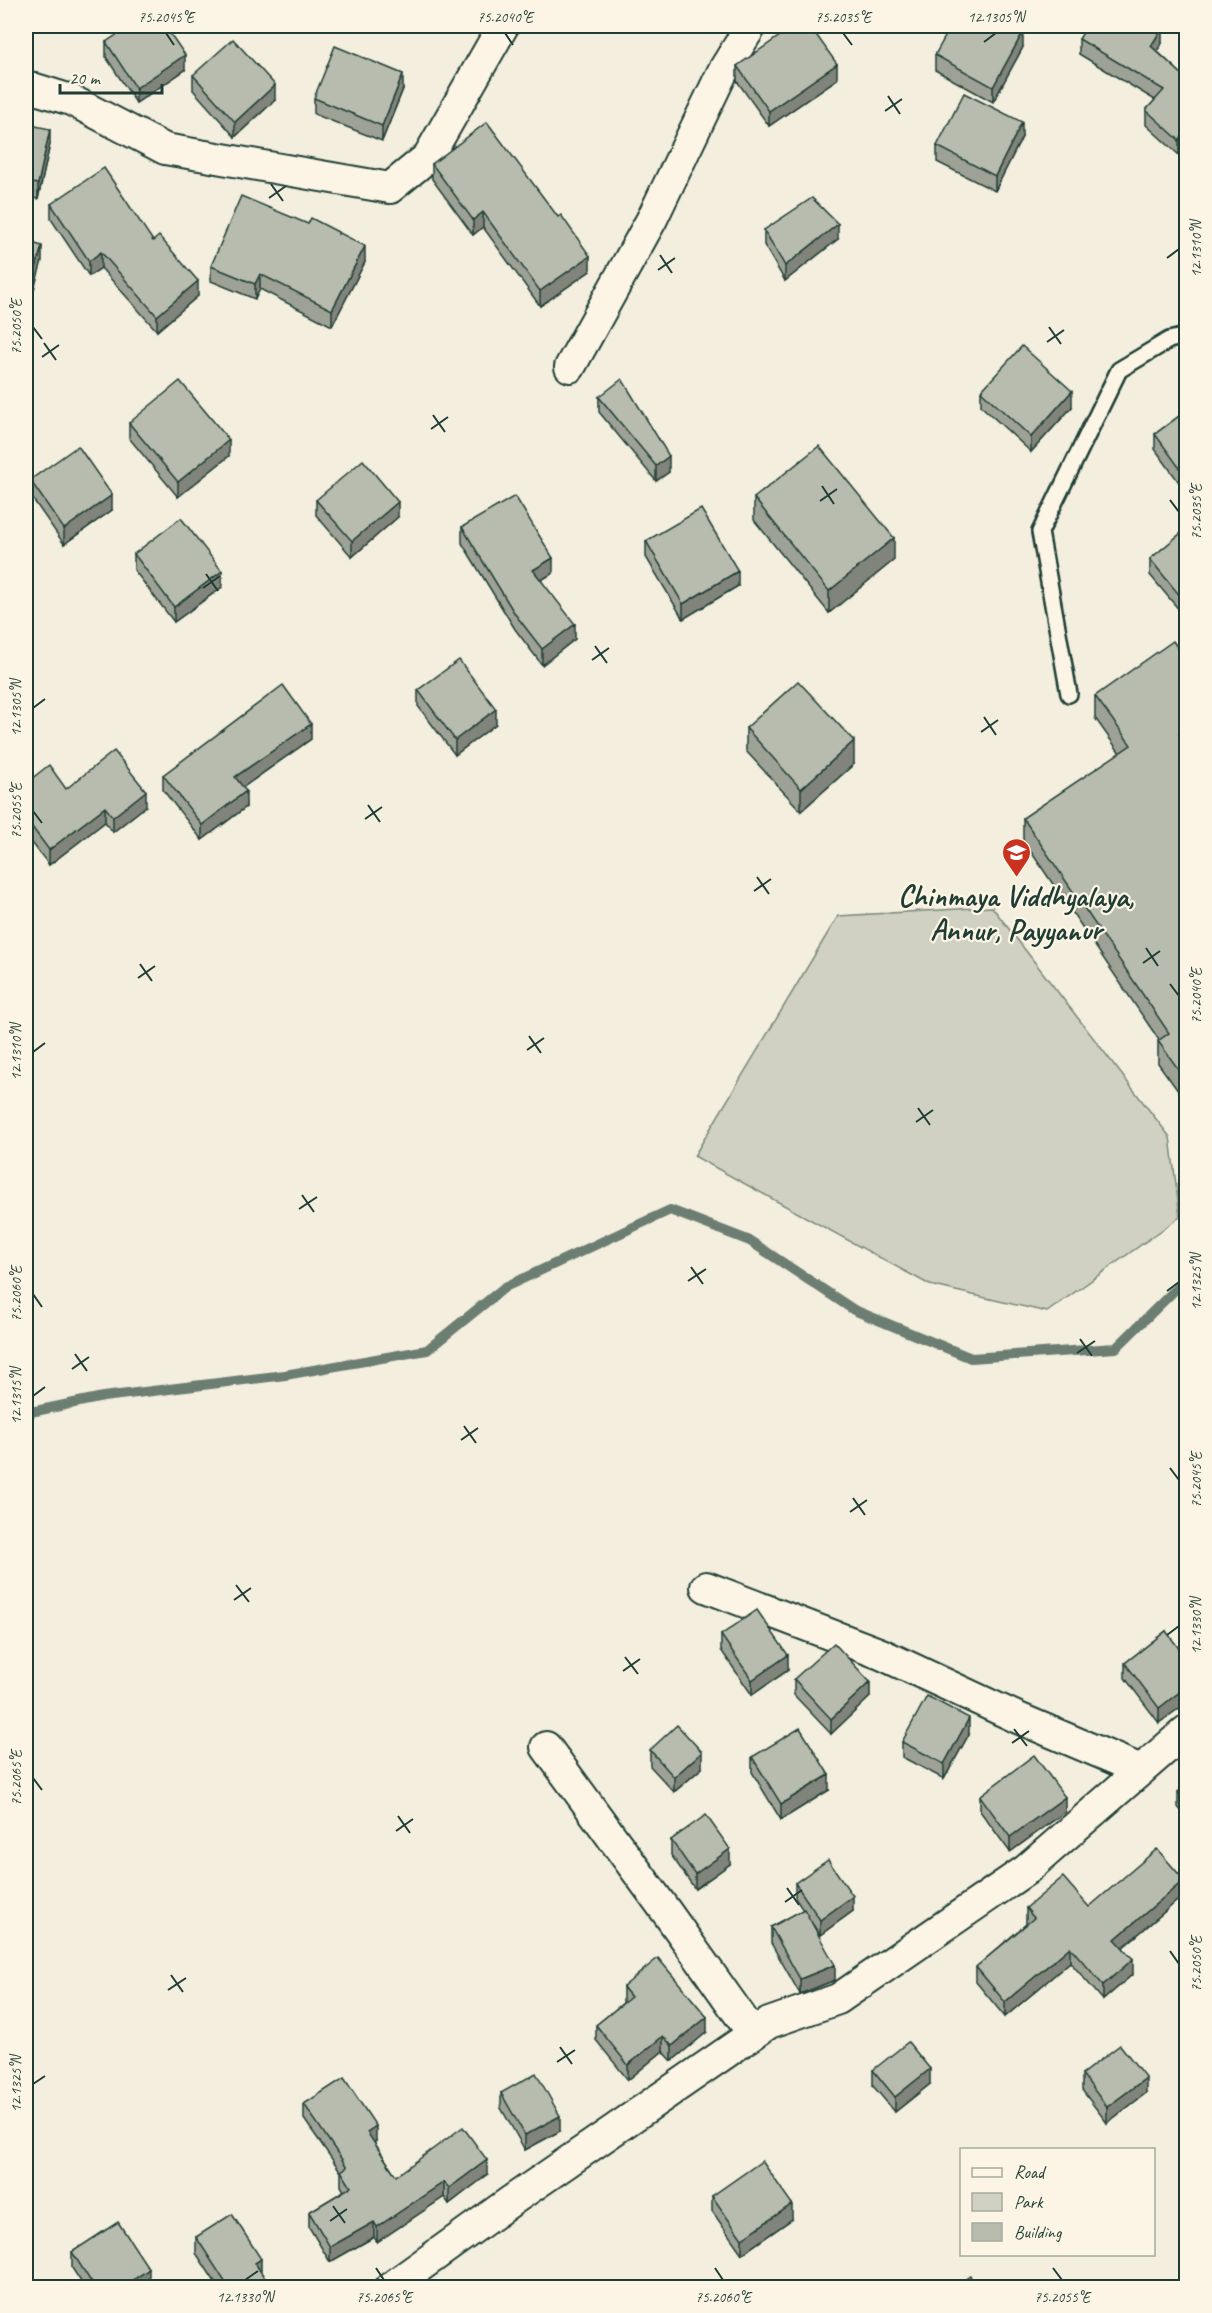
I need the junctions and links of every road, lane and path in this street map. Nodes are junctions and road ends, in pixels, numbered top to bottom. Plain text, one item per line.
1 (502, 26) edge
2 (751, 26) edge
3 (26, 86) edge
4 (1186, 336) edge
5 (570, 367) dead end
6 (1069, 693) dead end
7 (706, 1587) dead end
8 (1186, 1731) edge
9 (546, 1747) dead end
10 (1141, 1770) junction
11 (753, 2034) junction
12 (390, 2288) edge

1 - 3 street
2 - 5 street
4 - 6 lane
7 - 10 street
8 - 10 street
9 - 11 street
10 - 11 street
11 - 12 street

